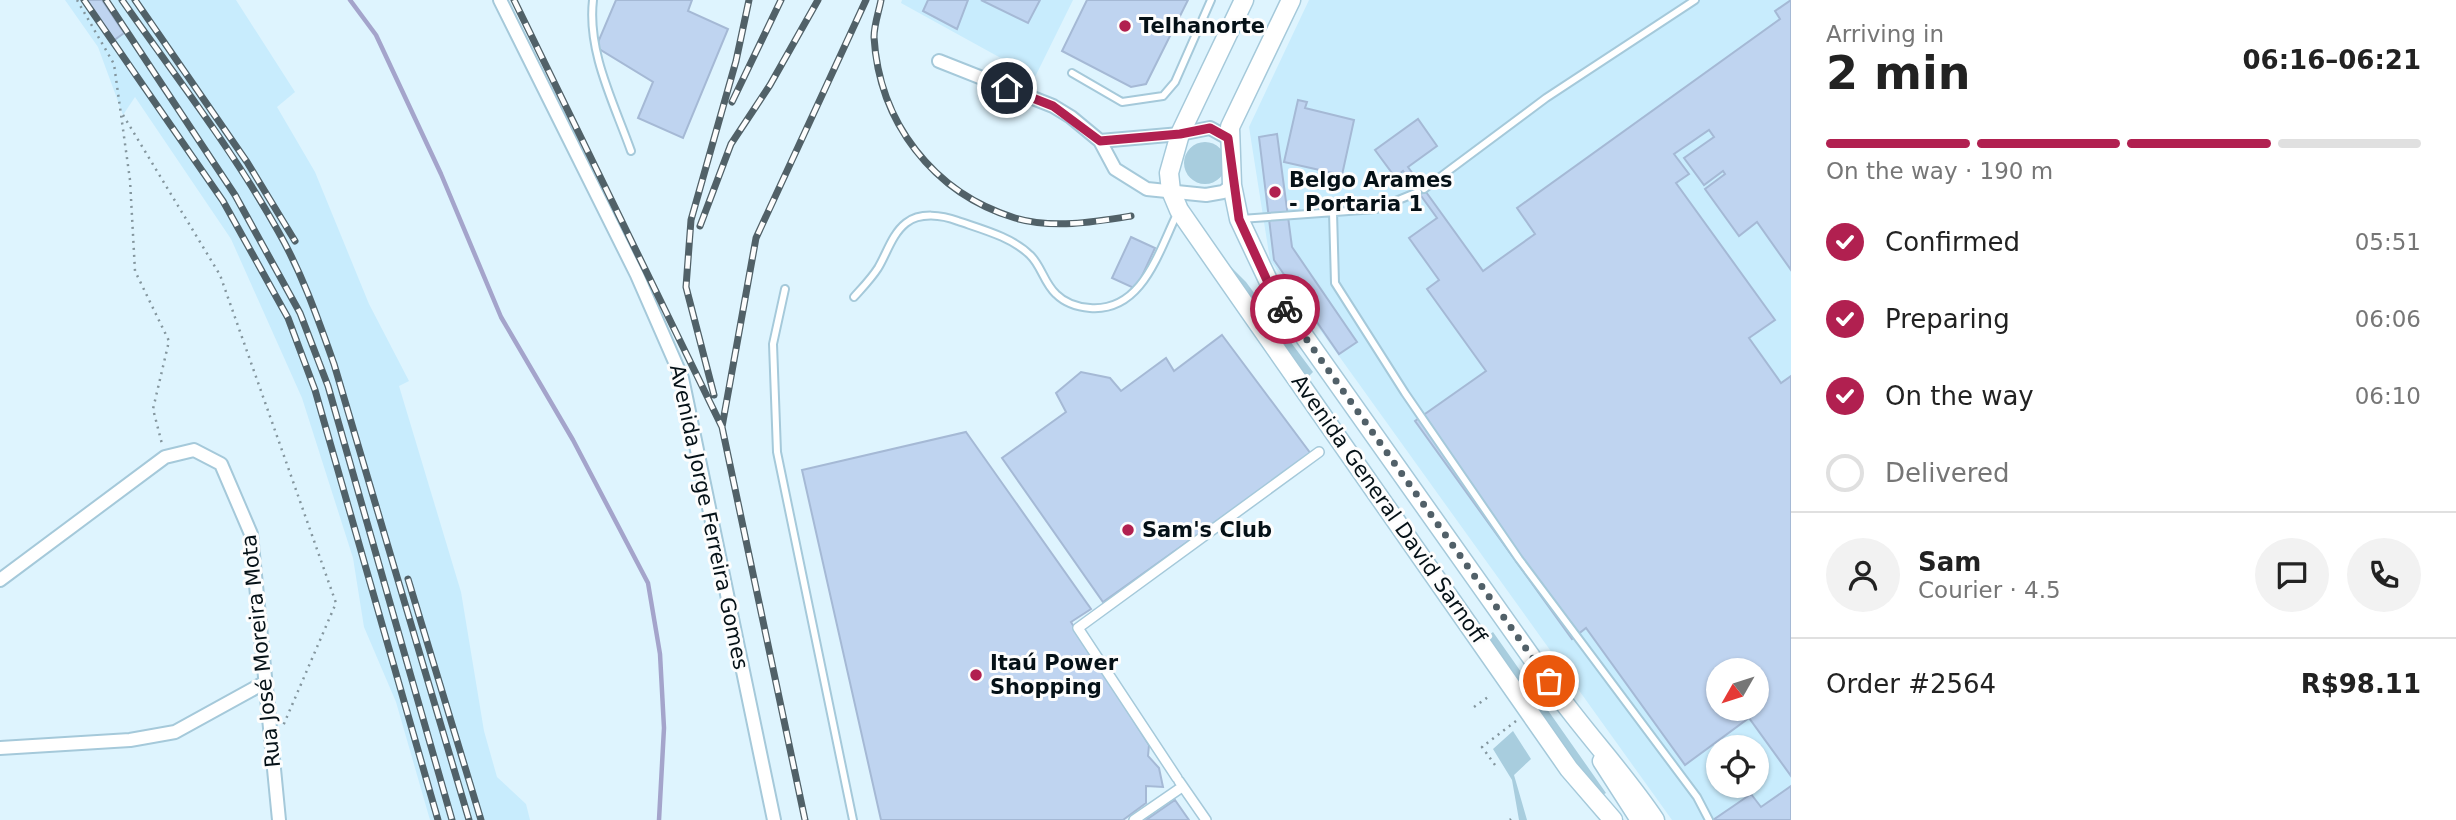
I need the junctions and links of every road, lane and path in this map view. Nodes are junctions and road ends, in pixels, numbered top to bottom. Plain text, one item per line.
1 (77, 0) edge
2 (500, 0) edge
3 (593, 0) edge
4 (1211, 0) edge
5 (1244, 0) edge
6 (1291, 0) edge
7 (1695, 0) edge
8 (939, 61) dead end
9 (1072, 73) dead end
10 (123, 116) junction
11 (1180, 134) junction
12 (1228, 138) junction
13 (1100, 141) junction
14 (631, 151) dead end
15 (1232, 185) junction
16 (1171, 191) junction
17 (1179, 210) junction
18 (1332, 212) junction
19 (1239, 219) junction
20 (785, 289) dead end
21 (854, 297) dead end
22 (1319, 452) dead end
23 (165, 457) junction
24 (0, 580) edge
25 (264, 682) junction
26 (1488, 697) dead end
27 (1474, 707) dead end
28 (1530, 711) junction
29 (282, 728) dead end
30 (1591, 740) junction
31 (0, 748) edge
32 (1495, 765) dead end
33 (1569, 769) junction
34 (1180, 780) junction
35 (279, 820) edge
36 (774, 820) edge
37 (853, 820) edge
38 (1134, 820) edge
39 (1206, 820) edge
40 (1597, 820) edge
41 (1613, 820) edge
42 (1640, 820) edge
43 (1655, 820) edge
44 (1709, 820) edge

1 - 10 path
2 - 36 street, Avenida Jorge Ferreira Gomes
3 - 14 lane
4 - 9 lane
5 - 11 main road, Avenida General David Sarnoff
6 - 12 main road, Avenida General David Sarnoff
7 - 18 lane
8 - 13 street
10 - 23 path
10 - 29 path
11 - 12 street
11 - 13 street
11 - 16 main road, Avenida General David Sarnoff
12 - 15 main road, Avenida General David Sarnoff
13 - 16 street
15 - 16 street
15 - 19 main road, Avenida General David Sarnoff
16 - 17 main road, Avenida General David Sarnoff
17 - 21 lane
17 - 28 main road, Avenida General David Sarnoff
18 - 19 lane
18 - 44 lane
19 - 30 main road, Avenida General David Sarnoff
20 - 37 lane
22 - 34 street
23 - 24 street
23 - 25 street, Rua José Moreira Mota
25 - 31 street
25 - 35 street, Rua José Moreira Mota
26 - 27 path
28 - 32 path
28 - 33 main road, Avenida General David Sarnoff
30 - 42 main road, Avenida General David Sarnoff
30 - 43 main road, Avenida General David Sarnoff
33 - 40 main road
33 - 41 main road, Avenida General David Sarnoff
34 - 38 street
34 - 39 street

